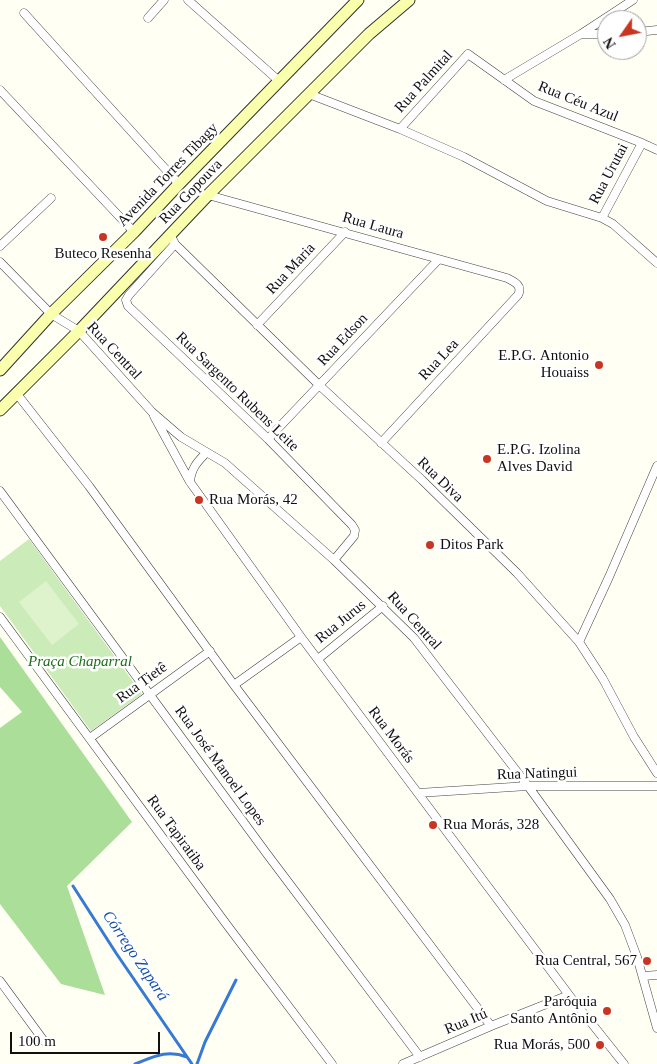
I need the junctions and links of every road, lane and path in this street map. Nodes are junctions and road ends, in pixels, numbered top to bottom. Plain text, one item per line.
1 (164, 0) edge
2 (188, 0) edge
3 (358, 0) edge
4 (409, 0) edge
5 (633, 0) edge
6 (24, 14) dead end
7 (148, 18) dead end
8 (581, 34) junction
9 (597, 34) edge
10 (468, 54) joint
11 (504, 80) junction
12 (279, 81) junction
13 (0, 90) edge
14 (309, 94) junction
15 (400, 129) junction
16 (642, 142) junction
17 (657, 150) edge
18 (179, 184) junction
19 (208, 195) junction
20 (51, 198) dead end
21 (602, 218) junction
22 (134, 232) junction
23 (345, 232) junction
24 (172, 239) junction
25 (0, 246) edge
26 (438, 260) junction
27 (0, 262) edge
28 (657, 263) edge
29 (518, 295) joint
30 (51, 314) junction
31 (257, 325) junction
32 (79, 331) junction
33 (0, 370) edge
34 (319, 385) junction
35 (17, 394) junction
36 (0, 410) edge
37 (152, 412) junction
38 (268, 440) junction
39 (381, 443) junction
40 (206, 452) junction
41 (657, 466) edge
42 (190, 482) junction
43 (0, 490) edge
44 (334, 560) junction
45 (383, 606) junction
46 (0, 618) edge
47 (301, 637) junction
48 (579, 642) junction
49 (210, 651) junction
50 (318, 659) junction
51 (234, 685) junction
52 (150, 694) junction
53 (90, 738) junction
54 (657, 773) edge
55 (528, 786) junction
56 (657, 786) edge
57 (418, 794) junction
58 (657, 975) edge
59 (644, 976) junction
60 (0, 981) edge
61 (569, 995) junction
62 (491, 1026) junction
63 (657, 1028) edge
64 (44, 1041) dead end
65 (420, 1057) junction
66 (332, 1064) edge
67 (403, 1064) edge
68 (624, 1064) edge

1 - 7 street
2 - 12 street
3 - 12 main road, Avenida Torres Tibagy
4 - 14 main road, Rua Gopouva
5 - 8 street
6 - 18 street
8 - 9 street
8 - 11 street
10 - 11 street, Rua Céu Azul
10 - 15 street, Rua Palmital
11 - 16 street, Rua Céu Azul
12 - 18 main road, Avenida Torres Tibagy
13 - 22 street
14 - 15 street
14 - 19 main road, Rua Gopouva
15 - 21 street
16 - 17 street, Rua Céu Azul
16 - 21 street, Rua Urutai
18 - 22 main road, Avenida Torres Tibagy
19 - 23 street, Rua Laura
19 - 24 main road, Rua Gopouva
20 - 25 street
21 - 28 street
22 - 30 main road, Avenida Torres Tibagy
23 - 26 street, Rua Laura
23 - 31 street, Rua Maria
24 - 31 street, Rua Diva
24 - 32 main road, Rua Gopouva
24 - 38 street, Rua Sargento Rubens Leite
26 - 29 street, Rua Laura
26 - 34 street, Rua Edson
27 - 30 street, Rua Central
29 - 39 street, Rua Lea
30 - 32 street, Rua Central
30 - 33 main road, Avenida Torres Tibagy
31 - 34 street, Rua Diva
32 - 35 main road, Rua Gopouva
32 - 37 street, Rua Central
34 - 38 street, Rua Edson
34 - 39 street, Rua Diva
35 - 36 main road, Rua Gopouva
35 - 49 street
37 - 40 street, Rua Central
37 - 42 street, Rua Morás
38 - 44 street, Rua Sargento Rubens Leite
39 - 48 street, Rua Diva
40 - 42 street
40 - 44 street, Rua Central
41 - 48 street
42 - 47 street, Rua Morás
43 - 52 street, Rua José Manoel Lopes
44 - 45 street, Rua Central
45 - 50 street, Rua Jurus
45 - 55 street, Rua Central
46 - 53 street, Rua Tapiratiba
47 - 50 street, Rua Morás
47 - 51 street
48 - 54 street, Rua Diva
49 - 51 street
49 - 52 street, Rua Tietê
50 - 57 street, Rua Morás
51 - 62 street
52 - 53 street, Rua Tietê
52 - 65 street, Rua José Manoel Lopes
53 - 66 street, Rua Tapiratiba
55 - 56 street, Rua Natingui
55 - 57 street, Rua Natingui
55 - 59 street, Rua Central
57 - 61 street, Rua Morás
58 - 59 street
59 - 63 street, Rua Central
60 - 64 street
61 - 62 street, Rua Itú
61 - 68 street, Rua Morás
62 - 65 street, Rua Itú
65 - 67 street, Rua Itú

